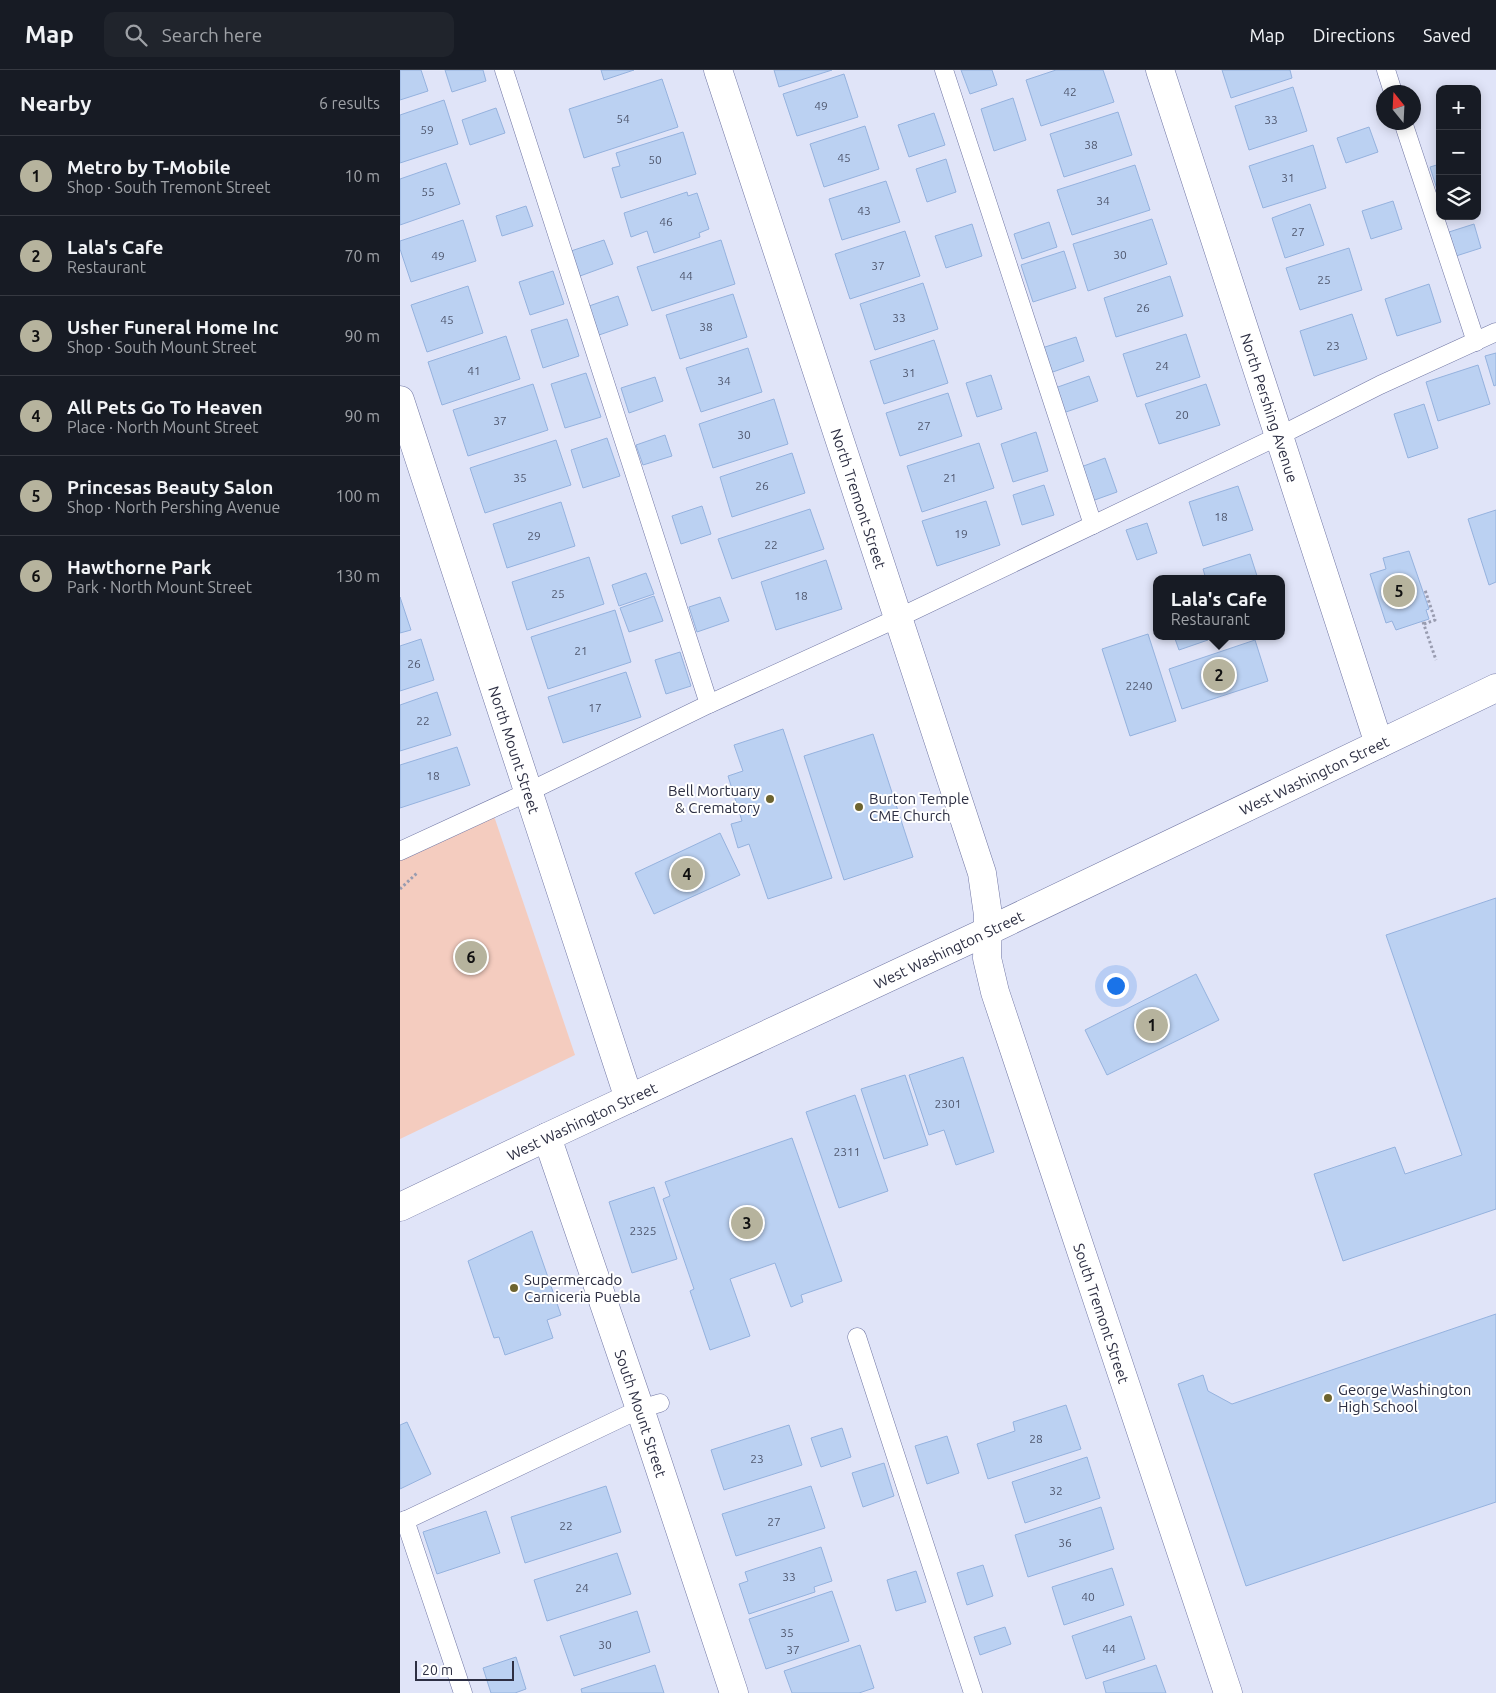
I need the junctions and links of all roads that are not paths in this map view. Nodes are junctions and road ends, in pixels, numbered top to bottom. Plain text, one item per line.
1 (504, 70) edge
2 (718, 70) edge
3 (944, 70) edge
4 (1160, 70) edge
5 (1386, 70) edge
6 (1391, 85) edge
7 (1406, 130) edge
8 (1496, 332) edge
9 (1476, 342) junction
10 (400, 400) edge
11 (1279, 436) junction
12 (1094, 525) junction
13 (898, 618) junction
14 (1496, 688) edge
15 (709, 704) junction
16 (1379, 744) junction
17 (528, 792) junction
18 (400, 851) edge
19 (988, 931) junction
20 (629, 1098) junction
21 (547, 1137) junction
22 (400, 1207) edge
23 (857, 1337) dead end
24 (650, 1406) junction
25 (402, 1521) edge
26 (463, 1693) edge
27 (734, 1693) edge
28 (973, 1693) edge
29 (1228, 1693) edge

1 - 15 lane
2 - 13 street, North Tremont Street
3 - 12 lane
4 - 11 street, North Pershing Avenue
5 - 6 lane
7 - 9 lane
8 - 9 lane
9 - 11 lane
10 - 17 street, North Mount Street
11 - 12 lane
11 - 16 street, North Pershing Avenue
12 - 13 lane
13 - 15 lane
13 - 19 street, North Tremont Street
14 - 16 street, West Washington Street
15 - 17 lane
16 - 19 street, West Washington Street
17 - 18 lane
17 - 20 street, North Mount Street
19 - 20 street, West Washington Street
19 - 29 street, South Tremont Street
20 - 21 street, West Washington Street
21 - 22 street, West Washington Street
21 - 24 street, South Mount Street
23 - 28 lane
24 - 25 lane
24 - 27 street, South Mount Street
25 - 26 lane

